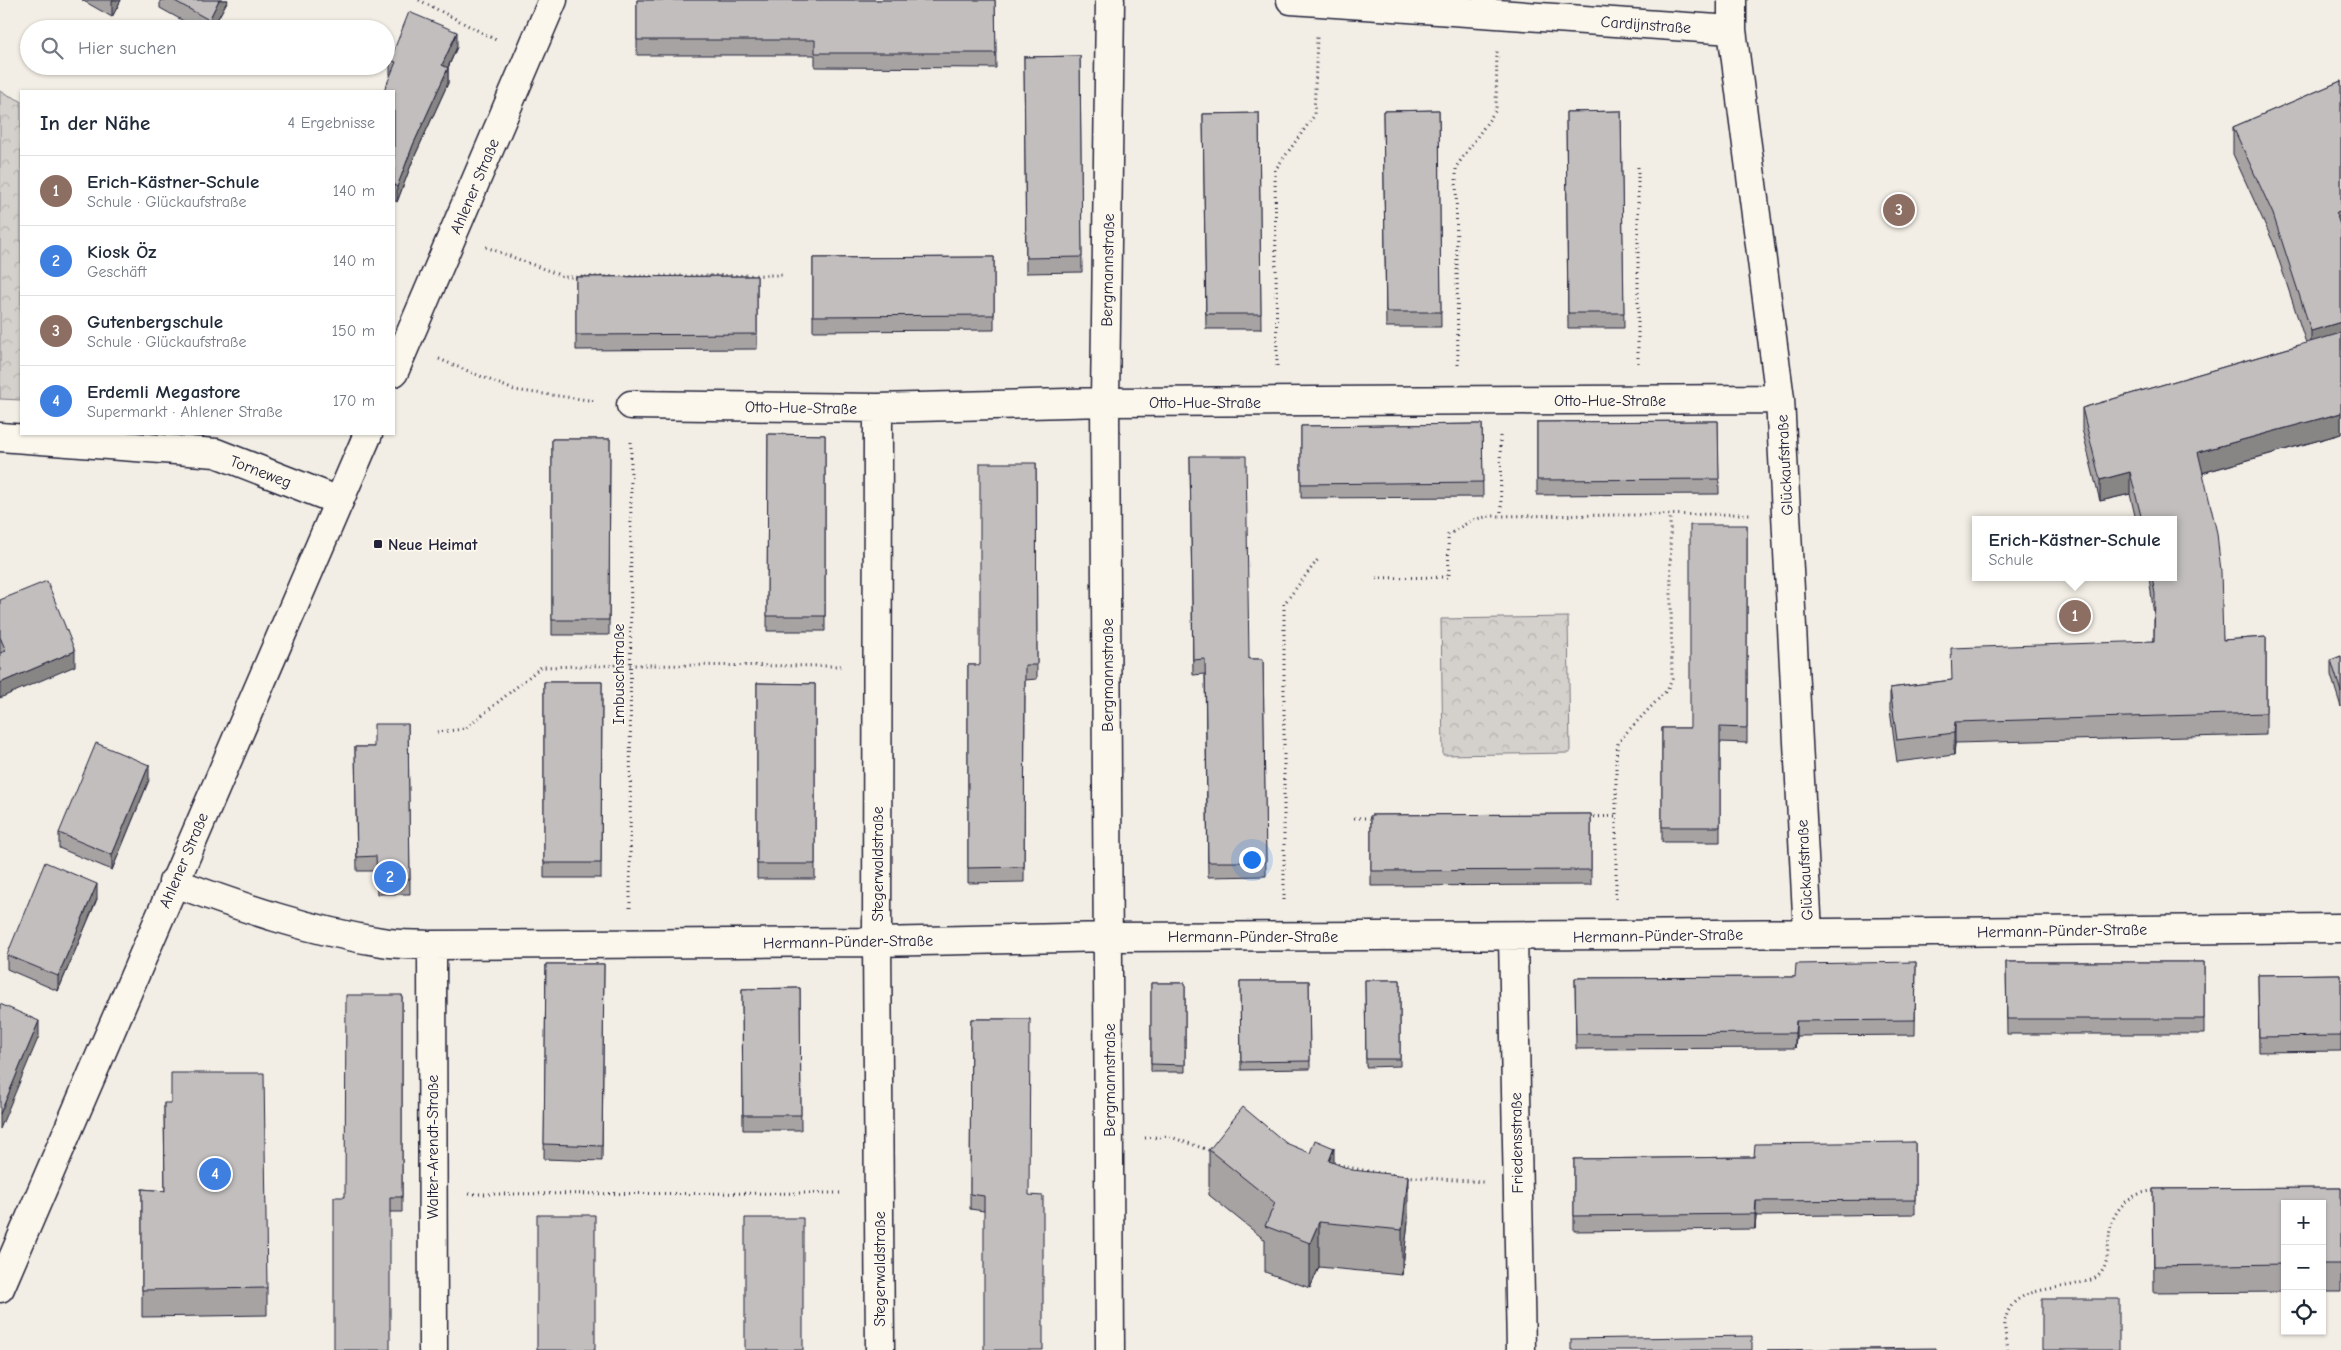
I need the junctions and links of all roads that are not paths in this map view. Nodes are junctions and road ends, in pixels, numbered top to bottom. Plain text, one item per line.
1 (553, 0) edge
2 (1110, 0) edge
3 (1291, 0) edge
4 (1732, 0) edge
5 (1732, 30) junction
6 (395, 370) edge
7 (1780, 399) junction
8 (1105, 402) junction
9 (631, 405) road end
10 (878, 408) junction
11 (368, 435) edge
12 (0, 437) edge
13 (339, 501) junction
14 (173, 882) junction
15 (2341, 928) edge
16 (1808, 934) junction
17 (1109, 936) junction
18 (1513, 936) junction
19 (877, 942) junction
20 (432, 945) junction
21 (0, 1288) edge
22 (433, 1350) edge
23 (880, 1350) edge
24 (1110, 1350) edge
25 (1521, 1350) edge

1 - 6 street, Ahlener Straße
2 - 8 street, Bergmannstraße
3 - 5 street, Cardijnstraße
4 - 5 street, Glückaufstraße
5 - 7 street, Glückaufstraße
7 - 8 street, Otto-Hue-Straße
7 - 16 street, Glückaufstraße
8 - 10 street, Otto-Hue-Straße
8 - 17 street, Bergmannstraße
9 - 10 street, Otto-Hue-Straße
10 - 19 street, Stegerwaldstraße
11 - 13 street, Ahlener Straße
12 - 13 street, Torneweg
13 - 14 street, Ahlener Straße
14 - 20 street, Hermann-Pünder-Straße
14 - 21 street, Ahlener Straße
15 - 16 street, Hermann-Pünder-Straße
16 - 18 street, Hermann-Pünder-Straße
17 - 18 street, Hermann-Pünder-Straße
17 - 19 street, Hermann-Pünder-Straße
17 - 24 street, Bergmannstraße
18 - 25 street, Friedensstraße
19 - 20 street, Hermann-Pünder-Straße
19 - 23 street, Stegerwaldstraße
20 - 22 street, Walter-Arendt-Straße

